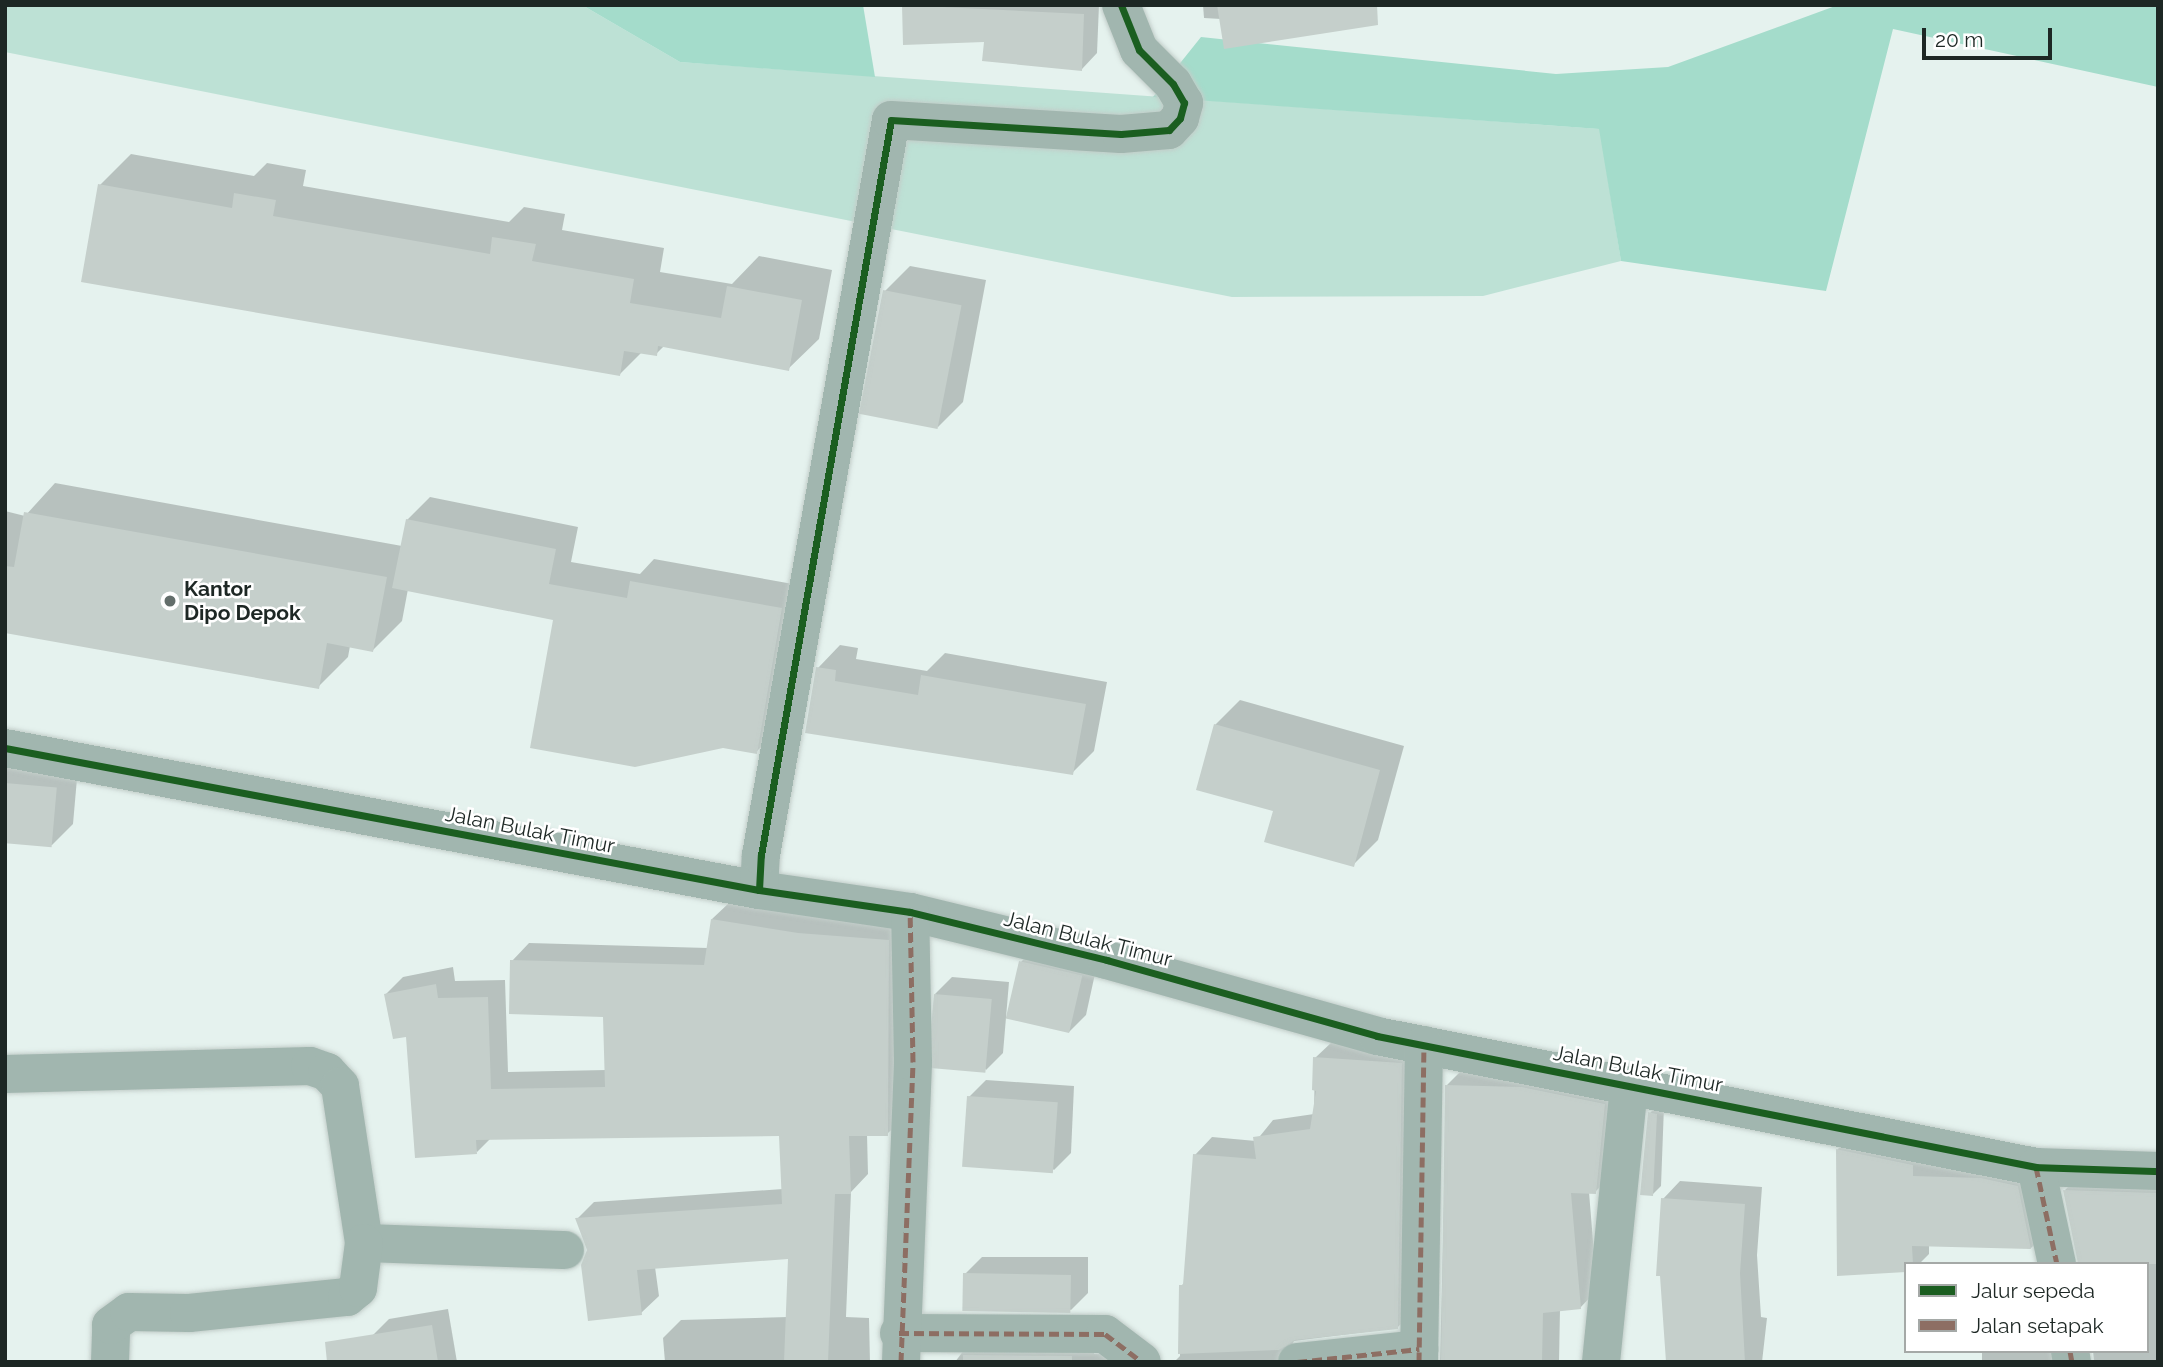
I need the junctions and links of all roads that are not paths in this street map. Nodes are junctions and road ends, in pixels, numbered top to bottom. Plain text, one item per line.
1 (1121, 5) edge
2 (5, 748) edge
3 (760, 873) junction
4 (910, 912) junction
5 (1424, 1045) junction
6 (5, 1074) edge
7 (1629, 1085) junction
8 (2036, 1167) junction
9 (2158, 1171) edge
10 (363, 1243) junction
11 (565, 1250) dead end
12 (2057, 1262) edge
13 (900, 1347) edge
14 (1419, 1355) edge
15 (110, 1362) edge
16 (1142, 1362) edge
17 (1297, 1362) edge
18 (1601, 1362) edge

1 - 3 street
2 - 3 street, Jalan Bulak Timur
3 - 4 street, Jalan Bulak Timur
4 - 5 street, Jalan Bulak Timur
4 - 13 street
5 - 7 street, Jalan Bulak Timur
5 - 14 street
6 - 10 street
7 - 8 street, Jalan Bulak Timur
7 - 18 street
8 - 9 street, Jalan Bulak Timur
8 - 12 street
10 - 11 street
10 - 15 street
13 - 16 street
14 - 17 street

